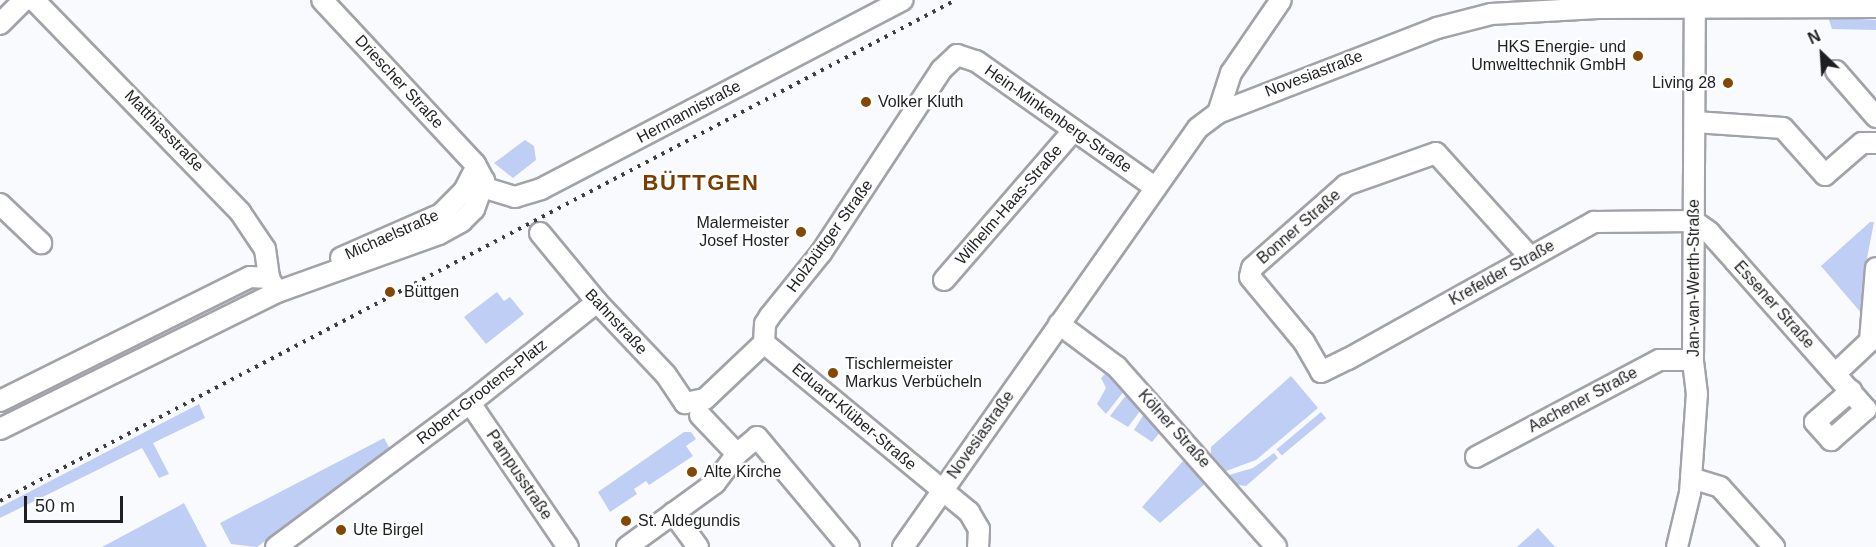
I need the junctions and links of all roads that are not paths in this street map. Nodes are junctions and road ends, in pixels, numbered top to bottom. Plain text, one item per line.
1 (24, 0) edge
2 (34, 0) edge
3 (322, 0) edge
4 (903, 0) edge
5 (1281, 0) edge
6 (1508, 6) edge
7 (1695, 7) junction
8 (1876, 7) edge
9 (0, 24) edge
10 (957, 56) joint
11 (1836, 71) dead end
12 (1218, 113) junction
13 (1876, 117) edge
14 (1695, 122) junction
15 (1074, 129) junction
16 (1876, 143) edge
17 (476, 186) junction
18 (1156, 188) junction
19 (0, 204) edge
20 (1694, 221) junction
21 (540, 233) dead end
22 (41, 243) dead end
23 (1530, 257) junction
24 (1876, 268) edge
25 (944, 280) dead end
26 (273, 285) junction
27 (597, 302) junction
28 (1059, 324) junction
29 (764, 343) junction
30 (1693, 360) junction
31 (1321, 372) joint
32 (1835, 374) junction
33 (1851, 392) dead end
34 (0, 401) edge
35 (470, 403) junction
36 (697, 409) junction
37 (0, 429) edge
38 (736, 454) junction
39 (1476, 457) dead end
40 (1691, 478) junction
41 (942, 491) junction
42 (673, 513) junction
43 (276, 547) edge
44 (568, 547) edge
45 (627, 547) edge
46 (698, 547) edge
47 (849, 547) edge
48 (903, 547) edge
49 (978, 547) edge
50 (1276, 547) edge
51 (1677, 547) edge
52 (1774, 547) edge

1 - 9 street
2 - 26 street, Matthiasstraße
3 - 17 street, Driescher Straße
4 - 17 street, Hermannistraße
5 - 12 street
6 - 7 street, Novesiastraße
6 - 12 street, Novesiastraße
7 - 8 street, Novesiastraße
7 - 14 street, Jan-van-Werth-Straße
10 - 15 street, Hein-Minkenberg-Straße
10 - 29 street, Holzbüttger Straße
11 - 13 street
12 - 18 street, Novesiastraße
14 - 16 street
14 - 20 street, Jan-van-Werth-Straße
15 - 18 street, Hein-Minkenberg-Straße
15 - 25 street, Wilhelm-Haas-Straße
17 - 26 street, Michaelstraße
18 - 28 street, Novesiastraße
19 - 22 street
20 - 23 street, Krefelder Straße
20 - 30 street, Jan-van-Werth-Straße
20 - 32 street, Essener Straße
21 - 27 street, Bahnstraße
23 - 31 street, Krefelder Straße
23 - 31 street, Bonner Straße
24 - 32 street
26 - 34 street, Michaelstraße
26 - 37 street, Michaelstraße
27 - 35 street, Robert-Grootens-Platz
27 - 36 street, Bahnstraße
28 - 41 street, Novesiastraße
28 - 50 street, Kölner Straße
29 - 36 street
29 - 41 street, Eduard-Klüber-Straße
30 - 39 street, Aachener Straße
30 - 40 street, Jan-van-Werth-Straße
32 - 33 street, Essener Straße
35 - 43 street, Robert-Grootens-Platz
35 - 44 street, Pampusstraße
36 - 38 street, Bahnstraße
38 - 42 street
38 - 47 street
40 - 51 street, Jan-van-Werth-Straße
40 - 52 street
41 - 48 street, Novesiastraße
41 - 49 street, Eduard-Klüber-Straße
42 - 45 street
42 - 46 street

